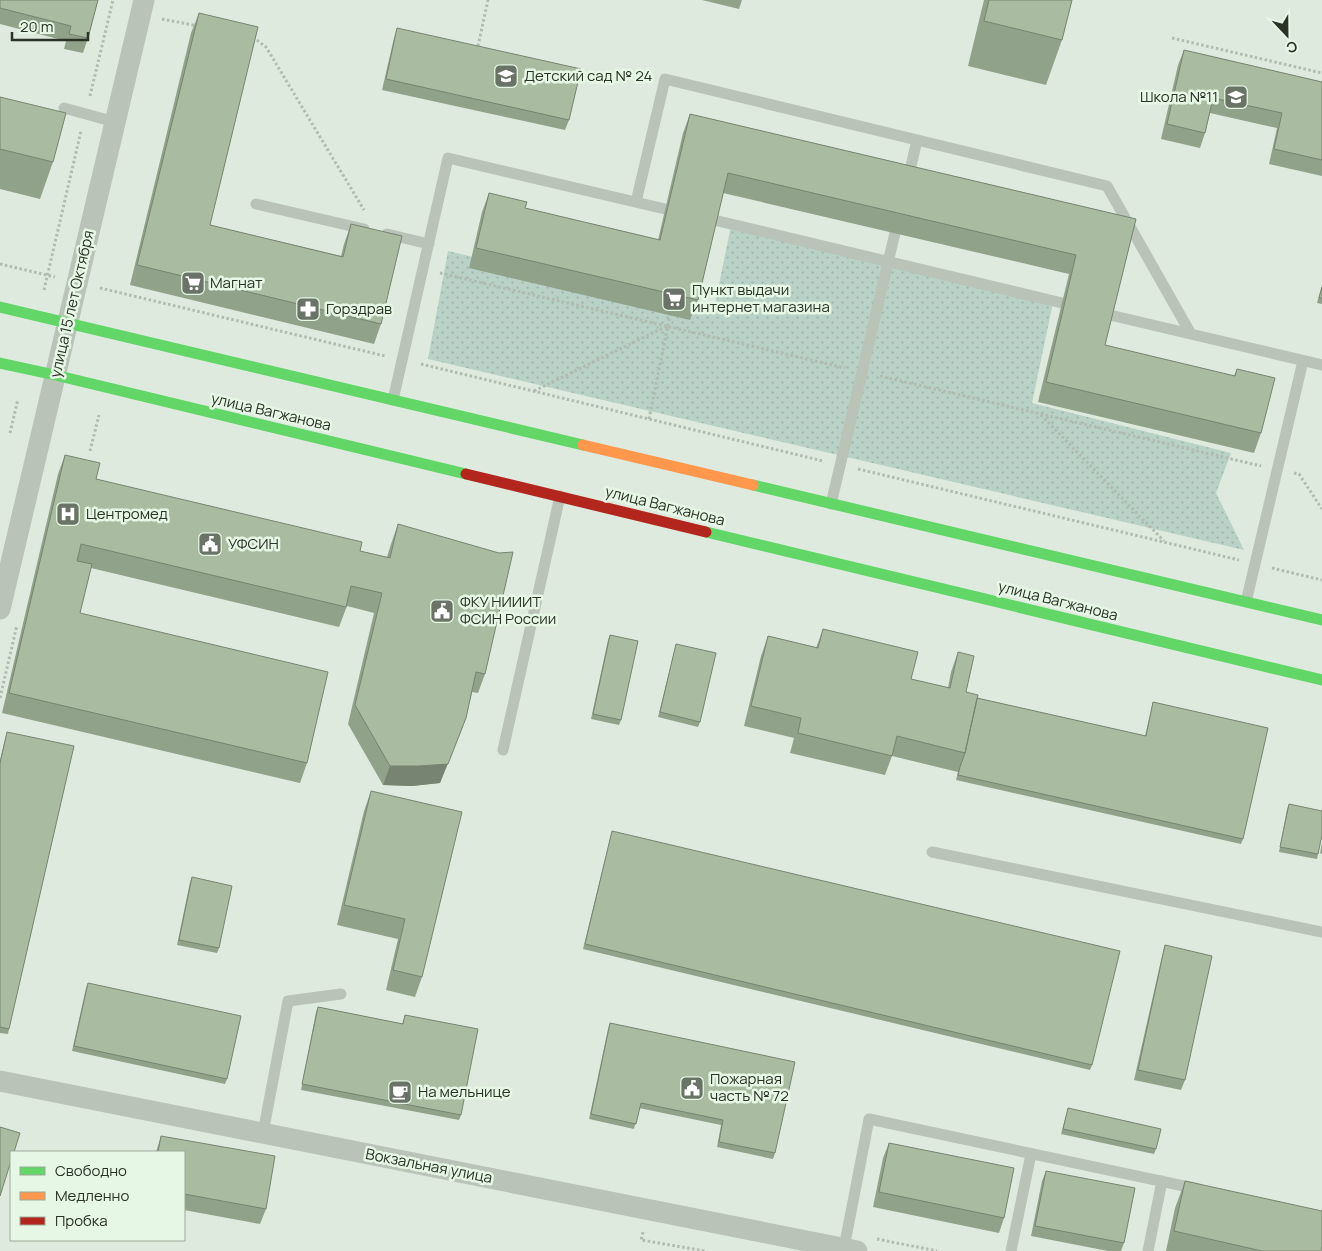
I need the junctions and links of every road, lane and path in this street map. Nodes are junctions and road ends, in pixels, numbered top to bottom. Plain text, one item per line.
1 (112, 0) edge
2 (144, 0) edge
3 (488, 0) edge
4 (160, 18) dead end
5 (206, 28) edge
6 (252, 37) edge
7 (1172, 38) dead end
8 (478, 46) edge
9 (1322, 73) edge
10 (64, 108) dead end
11 (85, 114) junction
12 (115, 122) junction
13 (917, 140) junction
14 (906, 186) edge
15 (636, 202) junction
16 (256, 204) dead end
17 (665, 209) edge
18 (714, 220) edge
19 (377, 232) junction
20 (895, 234) edge
21 (429, 244) junction
22 (888, 262) junction
23 (0, 264) edge
24 (47, 275) junction
25 (77, 282) junction
26 (44, 291) dead end
27 (1062, 303) dead end
28 (0, 307) edge
29 (670, 315) edge
30 (1110, 315) edge
31 (68, 323) junction
32 (668, 326) junction
33 (1191, 334) junction
34 (402, 360) junction
35 (1303, 360) junction
36 (0, 363) edge
37 (1322, 365) edge
38 (55, 375) junction
39 (533, 392) junction
40 (18, 399) dead end
41 (394, 400) junction
42 (1041, 414) dead end
43 (99, 415) dead end
44 (649, 419) junction
45 (10, 433) dead end
46 (90, 451) dead end
47 (840, 465) junction
48 (1277, 470) junction
49 (560, 496) junction
50 (831, 504) junction
51 (1322, 509) edge
52 (1164, 542) junction
53 (1255, 564) junction
54 (1322, 580) edge
55 (1, 601) edge
56 (1246, 602) junction
57 (1322, 620) edge
58 (1322, 680) edge
59 (504, 750) dead end
60 (932, 852) dead end
61 (1322, 932) edge
62 (341, 994) dead end
63 (0, 1081) edge
64 (263, 1134) junction
65 (1031, 1154) junction
66 (1162, 1181) junction
67 (1209, 1191) edge
68 (849, 1244) edge
69 (937, 1251) edge
70 (1011, 1251) edge
71 (1148, 1251) edge

1 - 11 path
2 - 12 street, улица 15 лет Октября
3 - 8 path
4 - 5 path
6 - 19 path
7 - 9 path
10 - 11 lane
11 - 12 lane
11 - 24 path
12 - 25 street, улица 15 лет Октября
13 - 14 lane
13 - 15 lane
13 - 33 lane
15 - 17 lane
15 - 21 lane
16 - 19 lane
18 - 22 lane
19 - 21 lane
20 - 22 lane
21 - 34 lane
22 - 27 lane
22 - 47 lane
23 - 24 path
24 - 25 path
24 - 26 path
25 - 31 street, улица 15 лет Октября
25 - 34 path
28 - 31 main road
29 - 32 path
30 - 33 lane
31 - 38 street, улица 15 лет Октября
31 - 41 main road
32 - 39 path
32 - 44 path
33 - 35 lane
34 - 39 path
34 - 41 lane
35 - 37 lane
35 - 48 lane
36 - 38 main road, улица Вагжанова
38 - 49 main road, улица Вагжанова
38 - 55 street, улица 15 лет Октября
39 - 44 path
40 - 45 path
41 - 50 main road
42 - 52 path
43 - 46 path
44 - 47 path
47 - 50 lane
47 - 52 path
48 - 51 path
48 - 53 lane
49 - 58 main road, улица Вагжанова
49 - 59 lane
50 - 56 main road
52 - 53 path
53 - 54 path
53 - 56 lane
56 - 57 main road
60 - 61 lane
62 - 64 lane
63 - 64 street, Вокзальная улица
64 - 68 street, Вокзальная улица
65 - 66 lane
65 - 68 lane
65 - 70 lane
66 - 67 lane
66 - 71 lane
68 - 69 path

